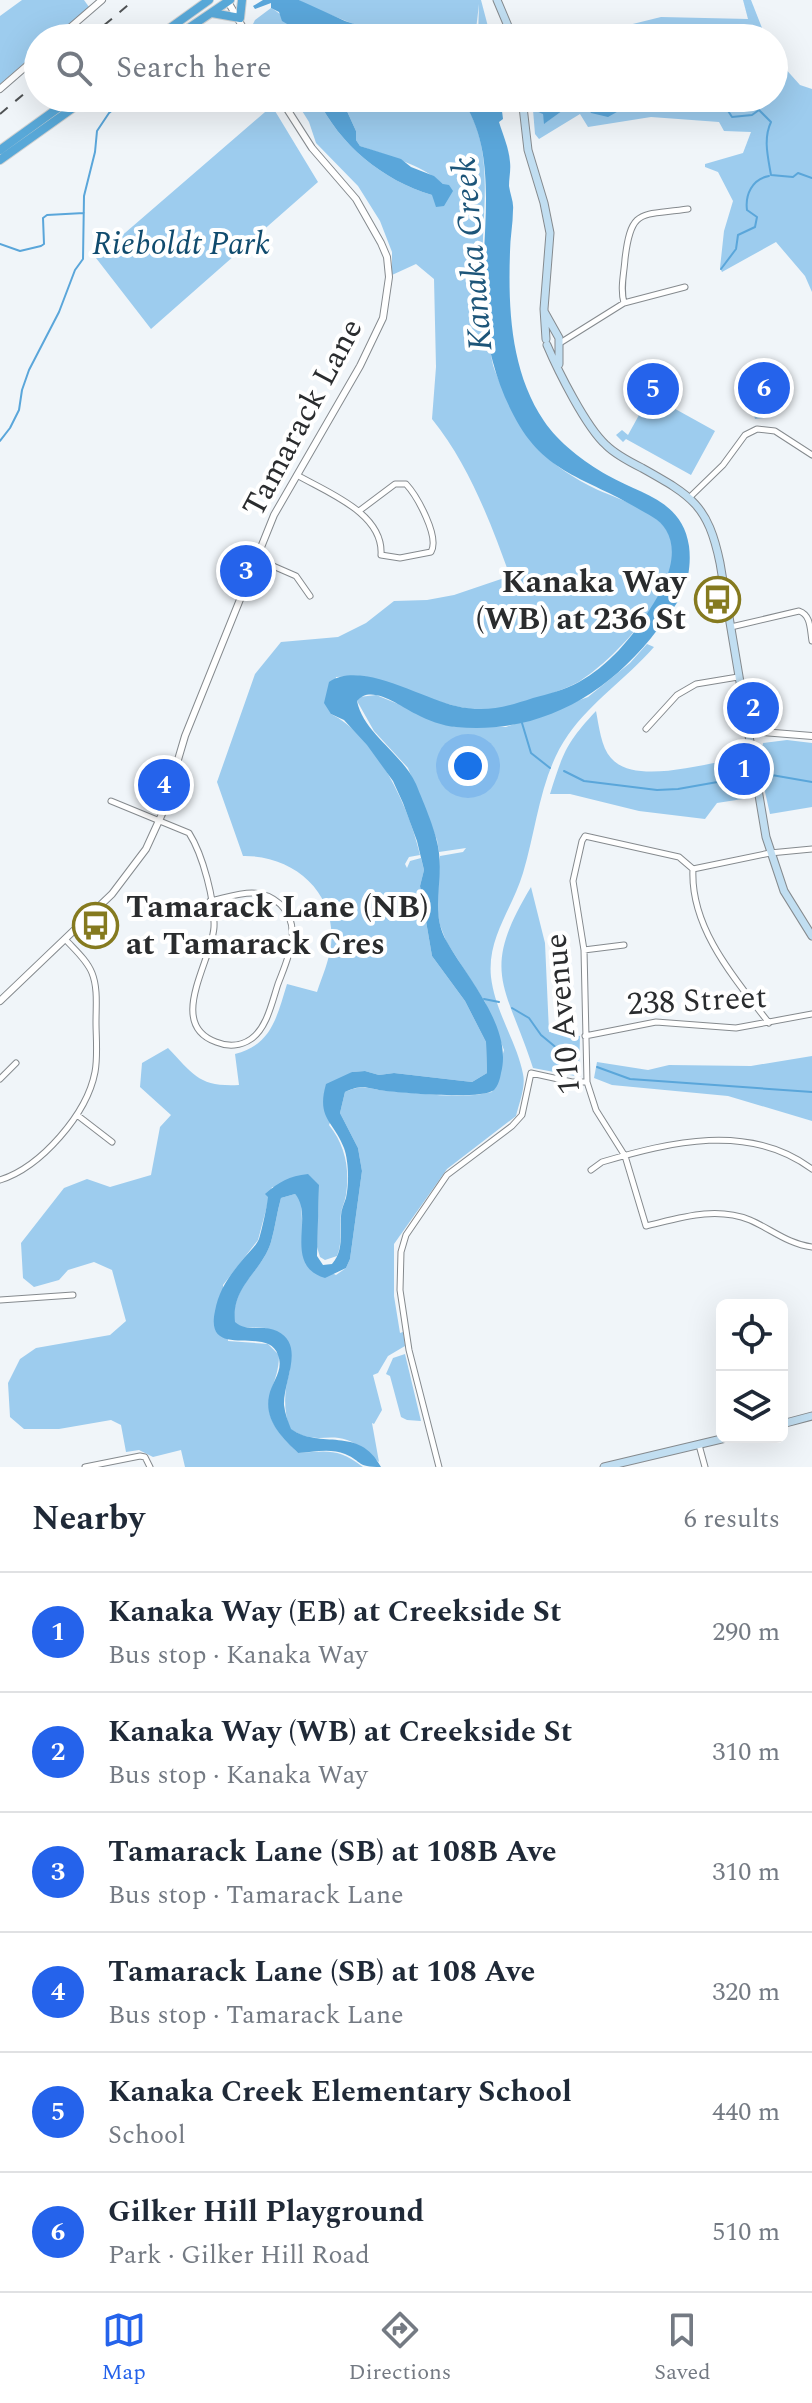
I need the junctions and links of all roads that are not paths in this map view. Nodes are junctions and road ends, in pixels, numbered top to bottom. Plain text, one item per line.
1 (102, 0) edge
2 (209, 0) edge
3 (242, 0) edge
4 (497, 0) edge
5 (228, 1) edge
6 (199, 4) edge
7 (211, 13) junction
8 (240, 18) junction
9 (74, 24) edge
10 (174, 24) edge
11 (195, 24) edge
12 (243, 24) edge
13 (507, 24) edge
14 (24, 68) edge
15 (0, 89) edge
16 (53, 112) edge
17 (67, 112) edge
18 (289, 112) edge
19 (524, 112) edge
20 (0, 150) edge
21 (0, 160) edge
22 (688, 209) dead end
23 (685, 287) dead end
24 (624, 303) junction
25 (544, 309) junction
26 (575, 333) junction
27 (556, 334) junction
28 (546, 342) junction
29 (558, 344) junction
30 (559, 367) junction
31 (812, 455) edge
32 (296, 475) junction
33 (690, 497) junction
34 (359, 511) junction
35 (257, 559) junction
36 (310, 596) dead end
37 (731, 627) junction
38 (812, 641) edge
39 (738, 677) junction
40 (646, 729) dead end
41 (748, 731) junction
42 (812, 736) edge
43 (111, 801) dead end
44 (160, 820) junction
45 (812, 849) edge
46 (770, 853) junction
47 (693, 869) junction
48 (210, 901) junction
49 (812, 936) edge
50 (65, 939) junction
51 (624, 945) dead end
52 (584, 950) junction
53 (0, 1001) edge
54 (812, 1014) edge
55 (769, 1023) junction
56 (585, 1036) junction
57 (16, 1063) dead end
58 (0, 1079) edge
59 (587, 1082) junction
60 (77, 1115) junction
61 (112, 1142) dead end
62 (625, 1156) junction
63 (812, 1169) edge
64 (591, 1170) dead end
65 (0, 1180) edge
66 (812, 1247) edge
67 (73, 1295) dead end
68 (0, 1300) edge
69 (812, 1416) edge
70 (788, 1422) edge
71 (716, 1441) edge
72 (699, 1445) junction
73 (149, 1464) edge
74 (85, 1467) edge
75 (439, 1467) edge
76 (604, 1467) edge
77 (705, 1467) edge

1 - 9 street
2 - 6 highway
3 - 8 highway
4 - 13 main road
5 - 7 highway
5 - 8 street
6 - 10 highway
7 - 8 highway
7 - 11 highway
8 - 12 street
14 - 15 street
16 - 20 highway
17 - 21 highway
18 - 32 street, Tamarack Lane
19 - 25 main road
22 - 24 street
23 - 24 street
24 - 26 street
25 - 27 main road
25 - 28 main road
26 - 27 street
26 - 29 street
27 - 28 main road
27 - 29 main road
28 - 29 main road
28 - 30 main road
29 - 30 main road
30 - 33 main road
31 - 33 street
32 - 34 street
32 - 35 street, Tamarack Lane
33 - 37 main road
34 - 34 street
35 - 36 street
35 - 44 street, Tamarack Lane
37 - 38 street
37 - 39 main road
39 - 40 street
39 - 41 main road
41 - 42 street
41 - 46 main road
43 - 44 street
44 - 48 street
44 - 50 street, Tamarack Lane
45 - 46 street
46 - 47 street
46 - 49 main road
47 - 52 street, 110 Avenue
47 - 55 street
48 - 48 street
50 - 53 street, Tamarack Lane
50 - 60 street
51 - 52 street
52 - 56 street, 110 Avenue
54 - 55 street, 238 Street
55 - 56 street, 238 Street
56 - 59 street, 110 Avenue
57 - 58 street
59 - 62 street, 110 Avenue
59 - 75 street
60 - 61 street
60 - 65 street
62 - 63 street
62 - 64 street
62 - 66 street, 110 Avenue
67 - 68 street
69 - 70 main road
71 - 72 main road
72 - 76 main road
72 - 77 street
73 - 74 street

